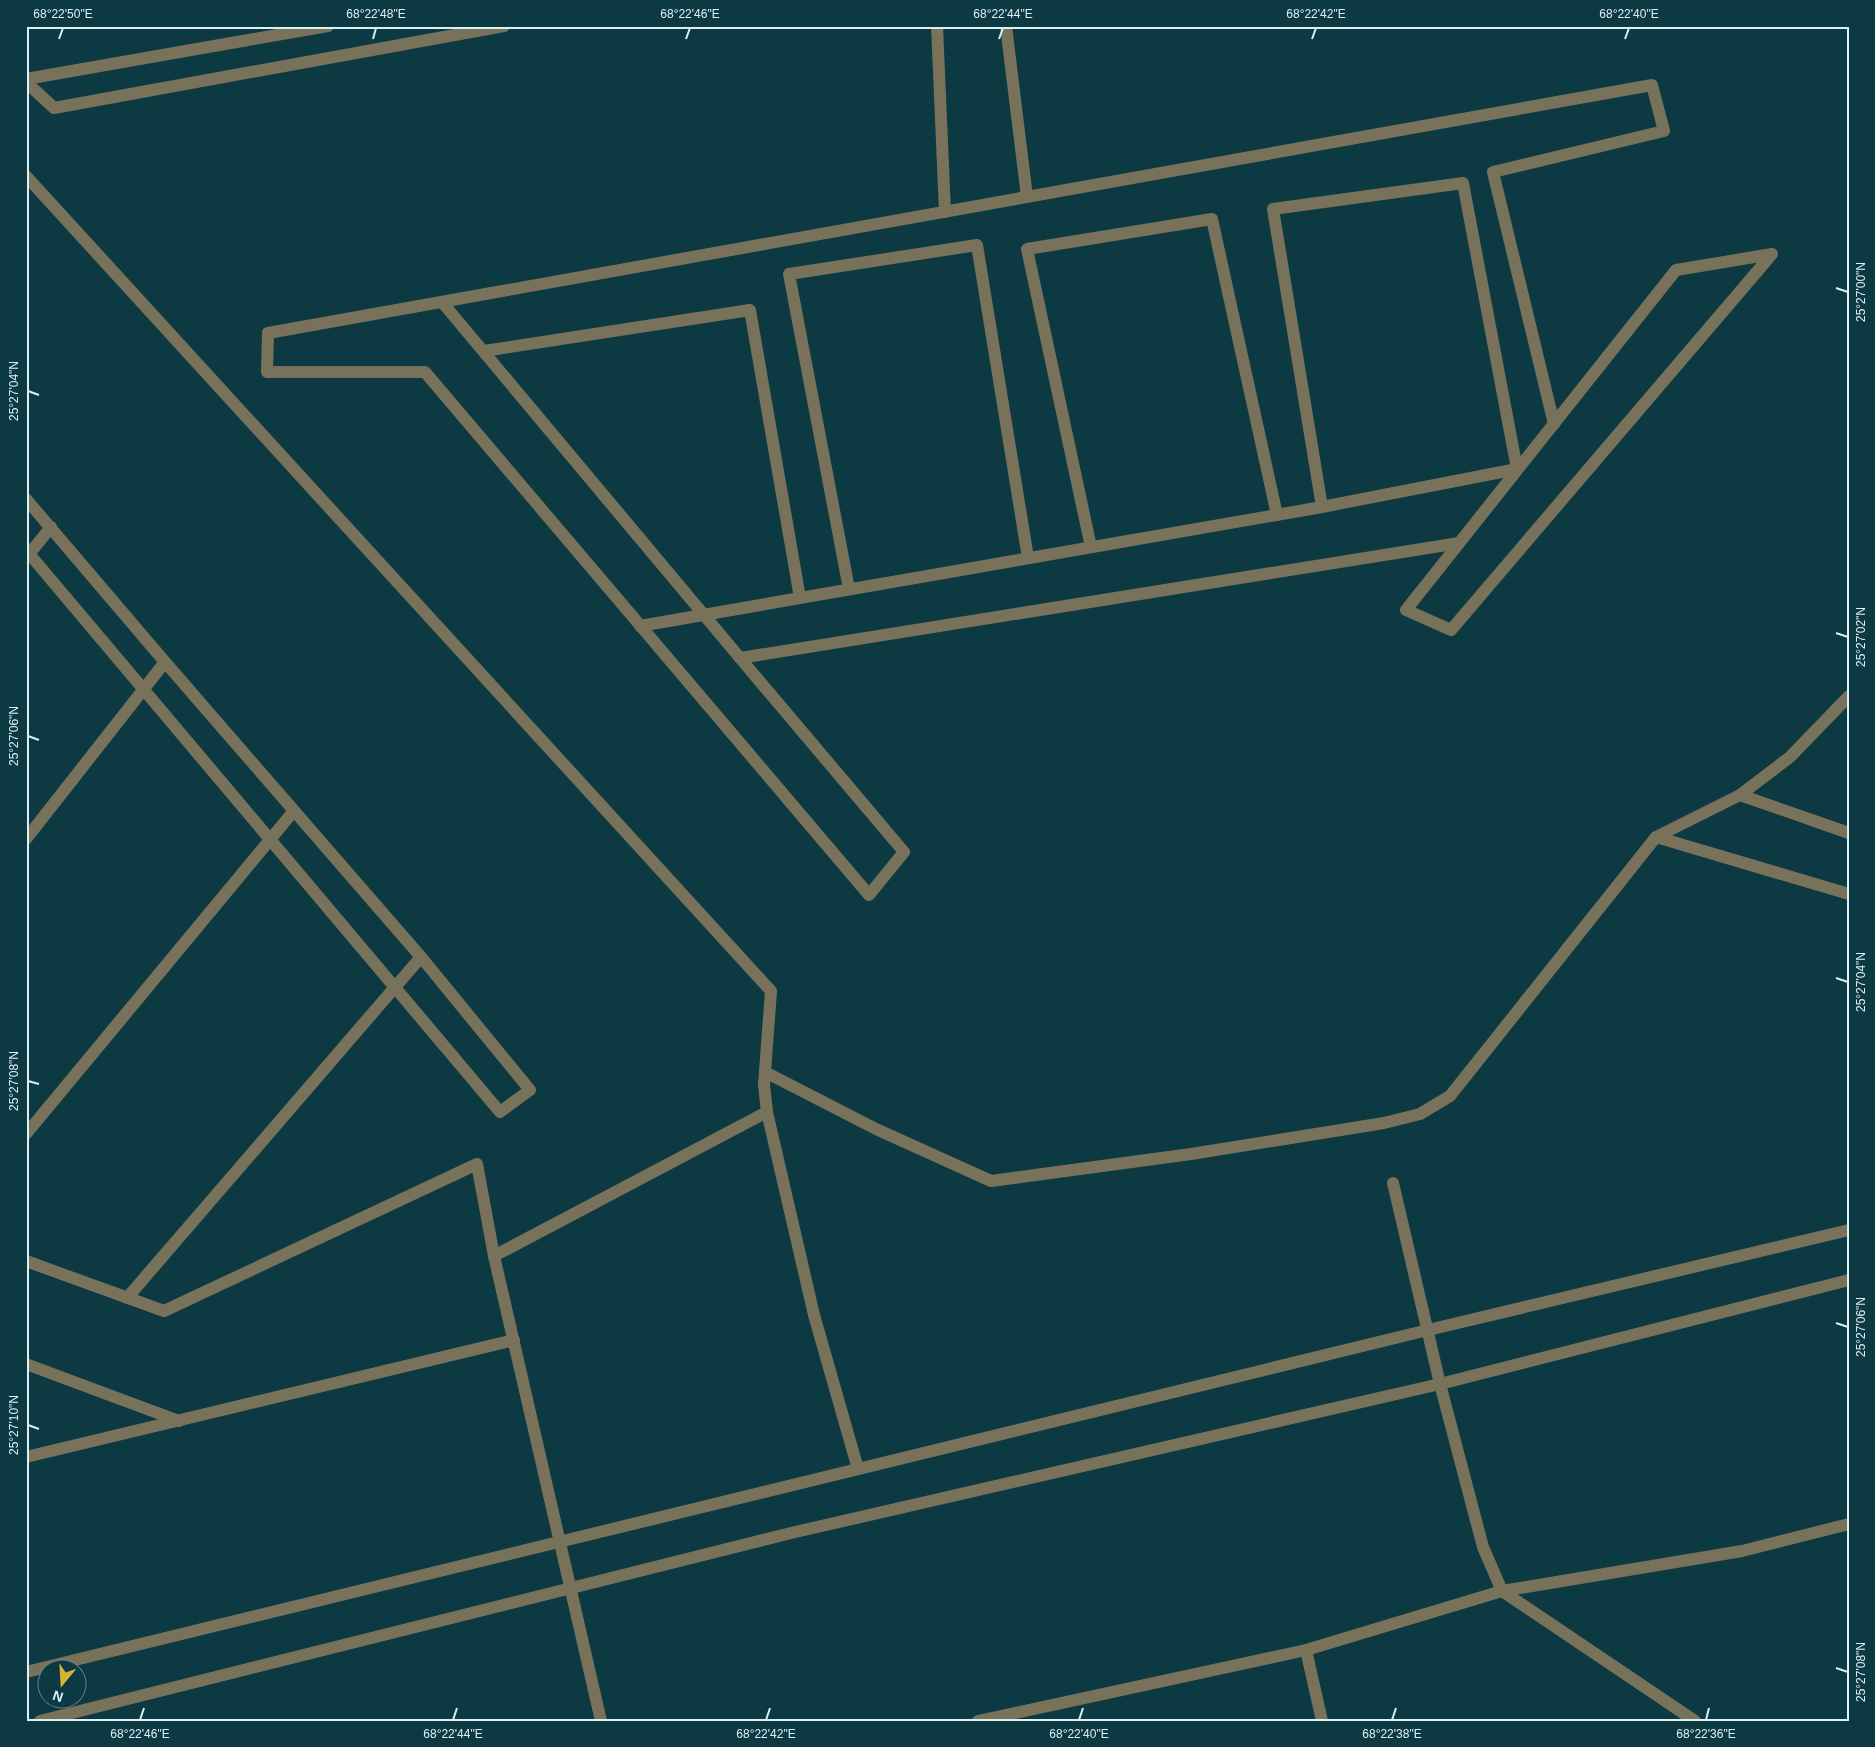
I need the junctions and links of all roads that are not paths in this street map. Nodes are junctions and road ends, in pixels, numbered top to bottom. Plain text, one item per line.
1 (328, 26) edge
2 (504, 26) edge
3 (938, 26) edge
4 (1006, 26) edge
5 (26, 81) edge
6 (26, 176) edge
7 (1027, 197) junction
8 (945, 212) junction
9 (442, 302) junction
10 (484, 352) junction
11 (1554, 424) junction
12 (1518, 469) junction
13 (26, 499) edge
14 (1322, 507) junction
15 (1277, 515) junction
16 (51, 527) junction
17 (1459, 543) junction
18 (1091, 547) junction
19 (27, 554) edge
20 (1028, 558) junction
21 (849, 590) junction
22 (800, 598) junction
23 (704, 615) junction
24 (640, 626) junction
25 (740, 658) junction
26 (164, 662) junction
27 (144, 690) junction
28 (1849, 696) edge
29 (1740, 794) junction
30 (293, 812) junction
31 (1849, 833) edge
32 (1656, 837) junction
33 (26, 839) edge
34 (269, 839) junction
35 (1849, 894) edge
36 (421, 957) junction
37 (394, 988) junction
38 (765, 1072) junction
39 (768, 1112) junction
40 (26, 1134) edge
41 (1393, 1183) dead end
42 (1849, 1230) edge
43 (494, 1256) junction
44 (26, 1261) edge
45 (1849, 1280) edge
46 (127, 1298) junction
47 (1428, 1330) junction
48 (514, 1340) junction
49 (26, 1364) edge
50 (1440, 1384) junction
51 (179, 1421) junction
52 (26, 1457) edge
53 (858, 1469) junction
54 (1849, 1524) edge
55 (560, 1542) junction
56 (571, 1587) junction
57 (1502, 1591) junction
58 (1306, 1650) junction
59 (26, 1672) edge
60 (40, 1721) edge
61 (601, 1721) edge
62 (978, 1721) edge
63 (1322, 1721) edge
64 (1695, 1721) edge

1 - 5 street
2 - 5 street
3 - 8 street
4 - 7 street
6 - 38 street
7 - 8 street
7 - 11 street
8 - 9 street
9 - 10 street
9 - 24 street
10 - 22 street
10 - 23 street
11 - 12 street
11 - 17 street
12 - 14 street
12 - 14 street
12 - 17 street
13 - 16 street
14 - 15 street
15 - 18 street
15 - 18 street
16 - 19 street
16 - 26 street
17 - 25 street
18 - 20 street
19 - 27 street
20 - 21 street
20 - 21 street
21 - 22 street
22 - 23 street
23 - 24 street
23 - 25 street
24 - 25 street
26 - 27 street
26 - 30 street
27 - 33 street
27 - 34 street
28 - 29 street
29 - 31 street
29 - 32 street
30 - 34 street
30 - 36 street
32 - 35 street
32 - 38 street
34 - 37 street
34 - 40 street
36 - 37 street
36 - 37 street
37 - 46 street
38 - 39 street
39 - 43 street
39 - 53 street
41 - 47 street
42 - 47 street
43 - 46 street
43 - 48 street
44 - 46 street
45 - 50 street
47 - 50 street
47 - 53 street
48 - 51 street
48 - 55 street
49 - 51 street
50 - 56 street
50 - 57 street
51 - 52 street
53 - 55 street
54 - 57 street
55 - 56 street
55 - 59 street
56 - 60 street
56 - 61 street
57 - 58 street
57 - 64 street
58 - 62 street
58 - 63 street

